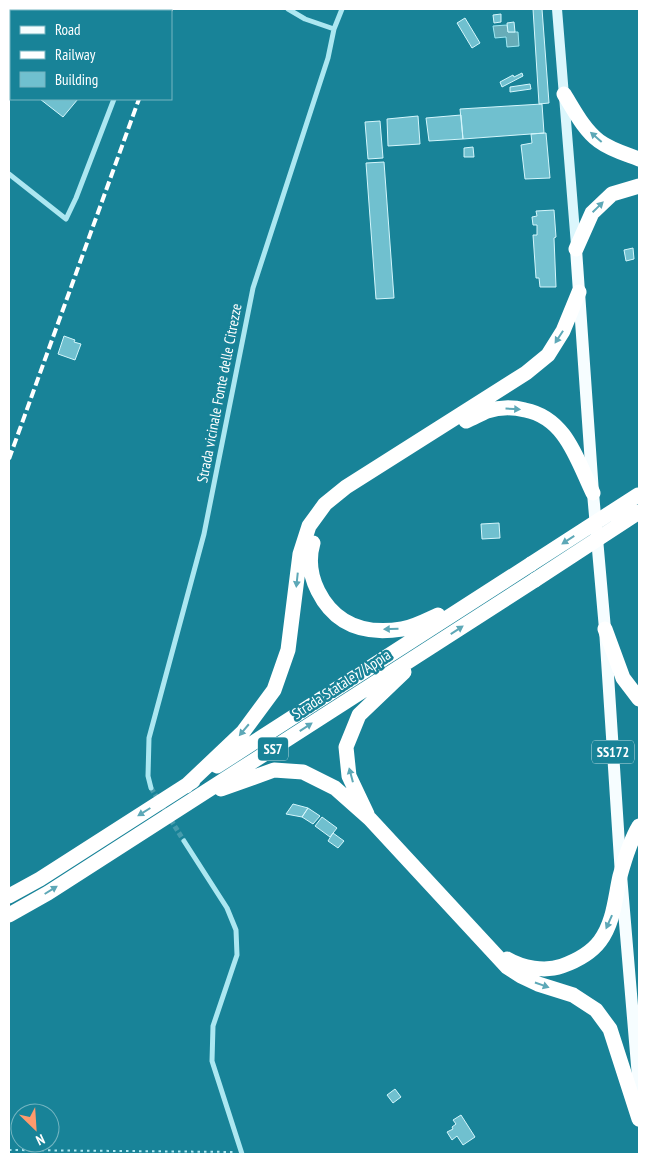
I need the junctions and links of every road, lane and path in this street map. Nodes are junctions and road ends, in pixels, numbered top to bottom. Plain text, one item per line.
1 (288, 9) edge
2 (342, 9) edge
3 (557, 9) edge
4 (334, 29) junction
5 (564, 94) junction
6 (114, 100) edge
7 (639, 159) edge
8 (9, 174) edge
9 (639, 186) edge
10 (576, 249) junction
11 (579, 292) junction
12 (593, 494) junction
13 (639, 494) edge
14 (639, 512) edge
15 (470, 603) junction
16 (605, 630) junction
17 (431, 647) junction
18 (639, 699) edge
19 (186, 786) junction
20 (151, 788) tunnel mouth
21 (194, 799) junction
22 (370, 819) junction
23 (639, 826) edge
24 (184, 841) tunnel mouth
25 (620, 875) junction
26 (9, 896) edge
27 (9, 915) edge
28 (489, 948) junction
29 (639, 1090) edge
30 (639, 1119) edge
31 (9, 1150) edge
32 (242, 1153) edge

1 - 4 street
2 - 4 street, Strada vicinale Fonte delle Citrezze
3 - 5 main road, SS172
4 - 20 street, Strada vicinale Fonte delle Citrezze
7 -> 5 highway
5 - 10 main road, SS172
6 - 8 street
10 -> 9 highway
10 - 11 main road, SS172
11 - 12 main road, SS172
11 -> 19 highway
15 -> 12 highway
12 - 16 main road, SS172
13 -> 15 highway, Strada Statale 7 Appia / SS7, bridge
17 -> 14 highway, Strada Statale 7 Appia / SS7, bridge
15 - 19 highway, Strada Statale 7 Appia / SS7
16 - 18 highway
16 - 25 main road, SS172
21 -> 17 highway, Strada Statale 7 Appia / SS7
22 -> 17 highway
19 -> 26 highway, Strada Statale 7 Appia / SS7
21 - 22 highway
27 -> 21 highway, Strada Statale 7 Appia / SS7
22 - 28 highway
23 - 25 highway
24 - 32 street
25 -> 28 highway
25 - 29 main road, SS172
28 -> 30 highway
31 - 32 path

